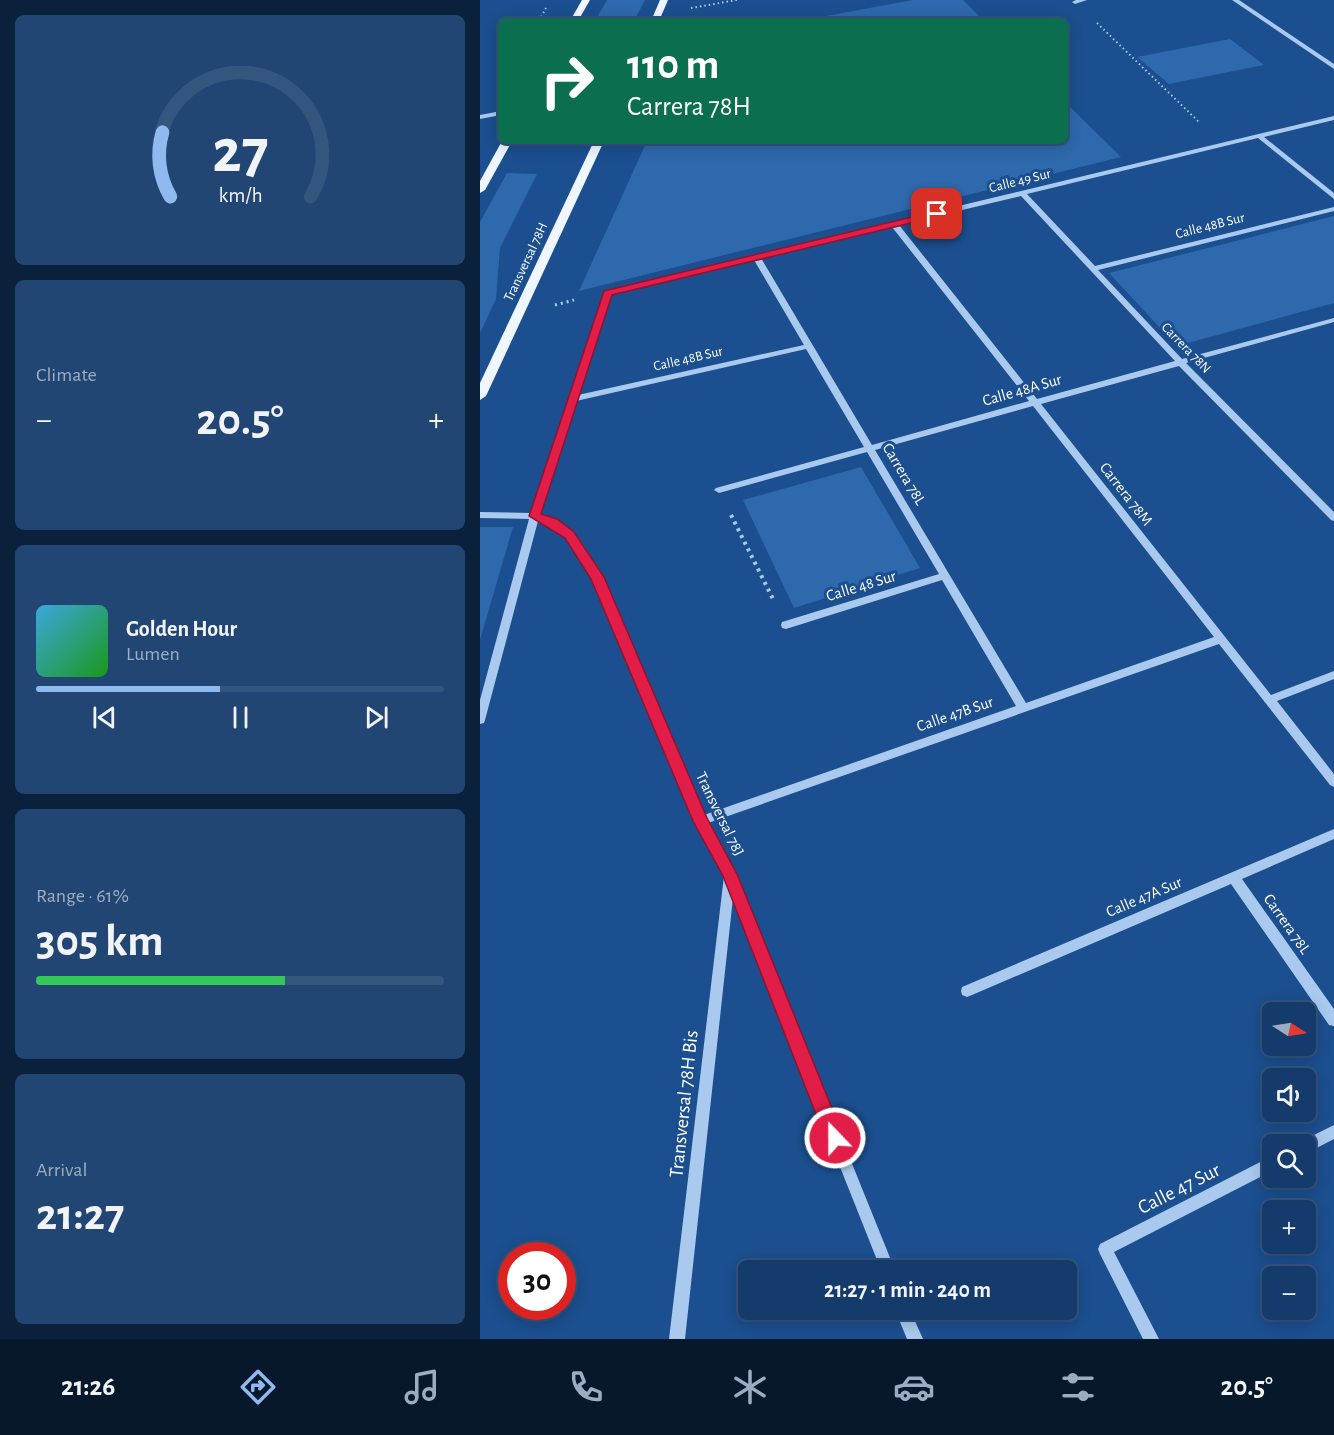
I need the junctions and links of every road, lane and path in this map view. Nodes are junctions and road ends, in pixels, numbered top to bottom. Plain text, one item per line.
1 (586, 0) edge
2 (664, 0) edge
3 (737, 0) edge
4 (1084, 0) edge
5 (1235, 0) edge
6 (1075, 2) joint
7 (656, 17) edge
8 (576, 18) edge
9 (1334, 67) edge
10 (498, 114) edge
11 (480, 117) edge
12 (1334, 118) edge
13 (1200, 123) dead end
14 (1259, 136) junction
15 (505, 144) edge
16 (598, 144) edge
17 (480, 190) edge
18 (1022, 193) junction
19 (1334, 197) edge
20 (1334, 209) edge
21 (894, 224) junction
22 (756, 257) junction
23 (1093, 268) junction
24 (1333, 322) edge
25 (809, 346) junction
26 (1179, 361) junction
27 (480, 396) edge
28 (574, 399) junction
29 (1035, 403) junction
30 (869, 448) junction
31 (718, 490) joint
32 (480, 514) edge
33 (535, 516) junction
34 (1334, 519) edge
35 (945, 576) junction
36 (786, 625) joint
37 (1221, 639) junction
38 (1334, 675) edge
39 (1269, 700) junction
40 (1023, 708) junction
41 (480, 720) edge
42 (1334, 782) edge
43 (701, 821) junction
44 (1334, 834) edge
45 (729, 874) junction
46 (1233, 876) junction
47 (967, 991) dead end
48 (1334, 1020) edge
49 (1334, 1132) edge
50 (1316, 1141) edge
51 (1262, 1168) edge
52 (884, 1260) edge
53 (907, 1320) edge
54 (677, 1339) edge
55 (915, 1339) edge
56 (1151, 1339) edge

1 - 8 main road
2 - 7 main road
3 - 7 path
4 - 6 street
5 - 9 street
6 - 13 path
10 - 11 street
12 - 14 street, Calle 49 Sur
14 - 18 street, Calle 49 Sur
14 - 19 street
15 - 17 main road
16 - 27 main road, Transversal 78H
18 - 21 street, Calle 49 Sur
18 - 23 street, Carrera 78N
20 - 23 street, Calle 48B Sur
21 - 22 street, Calle 49 Sur
21 - 29 street, Carrera 78M
22 - 25 street, Carrera 78L
22 - 28 street, Calle 49 Sur
23 - 26 street, Carrera 78N
24 - 26 street, Calle 48A Sur
25 - 28 street, Calle 48B Sur
25 - 30 street, Carrera 78L
26 - 29 street, Calle 48A Sur
26 - 34 street, Carrera 78N
28 - 33 street
29 - 30 street, Calle 48A Sur
29 - 37 street, Carrera 78M
30 - 31 street, Calle 48A Sur
30 - 35 street, Carrera 78L
31 - 36 path
32 - 33 street, Transversal 78J
33 - 41 street
33 - 43 street, Transversal 78J
35 - 36 street, Calle 48 Sur
35 - 40 street, Carrera 78L
37 - 39 street, Carrera 78M
37 - 40 street, Calle 47B Sur
38 - 39 street
39 - 42 street, Carrera 78M
40 - 43 street, Calle 47B Sur
43 - 45 street, Transversal 78J
44 - 46 street, Calle 47A Sur
45 - 52 street, Transversal 78J
45 - 54 street, Transversal 78H Bis
46 - 47 street, Calle 47A Sur
46 - 48 street, Carrera 78L
49 - 50 street
51 - 56 street, Calle 47 Sur
53 - 55 street

